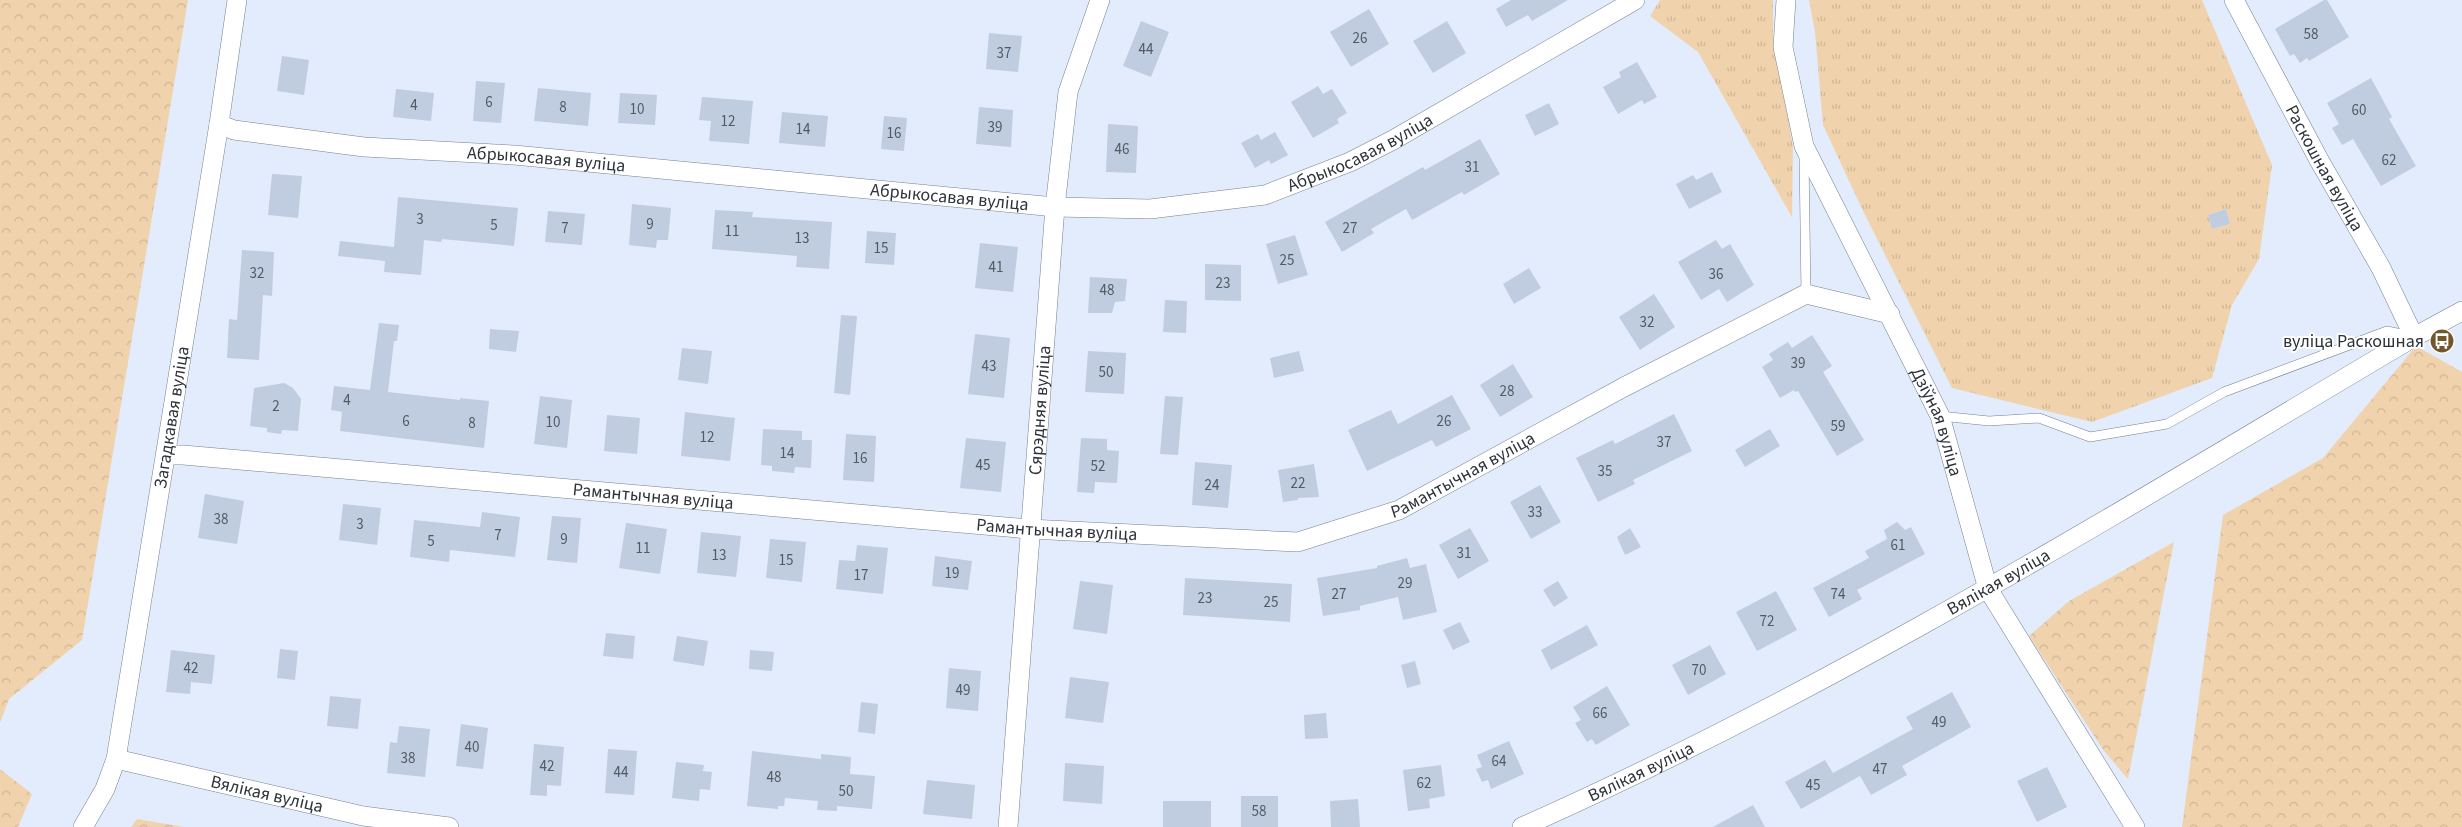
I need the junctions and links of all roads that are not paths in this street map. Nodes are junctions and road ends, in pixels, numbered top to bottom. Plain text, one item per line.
1 (237, 0) edge
2 (1100, 0) edge
3 (1635, 0) edge
4 (1786, 0) edge
5 (2234, 0) edge
6 (219, 124) junction
7 (1804, 146) junction
8 (1056, 207) junction
9 (1806, 294) junction
10 (2462, 311) edge
11 (1890, 314) junction
12 (2414, 337) junction
13 (1940, 416) junction
14 (166, 455) junction
15 (1029, 529) junction
16 (1988, 589) junction
17 (116, 759) junction
18 (83, 827) edge
19 (450, 827) edge
20 (1008, 827) edge
21 (1522, 827) edge
22 (2135, 827) edge

1 - 6 street, Загадкавая вуліца
2 - 8 street, Сярэдняя вуліца
3 - 8 street, Абрыкосавая вуліца
4 - 7 street, Дзіўная вуліца
5 - 12 street, Раскошная вуліца
6 - 8 street, Абрыкосавая вуліца
6 - 14 street, Загадкавая вуліца
7 - 9 lane
7 - 11 street, Дзіўная вуліца
8 - 15 street, Сярэдняя вуліца
9 - 11 street
9 - 15 street, Рамантычная вуліца
10 - 12 street, Вялікая вуліца
11 - 13 street, Дзіўная вуліца
12 - 13 lane
12 - 16 street, Вялікая вуліца
13 - 16 street, Дзіўная вуліца
14 - 15 street, Рамантычная вуліца
14 - 17 street, Загадкавая вуліца
15 - 20 street, Сярэдняя вуліца
16 - 21 street, Вялікая вуліца
16 - 22 street, Дзіўная вуліца
17 - 18 street, Загадкавая вуліца
17 - 19 street, Вялікая вуліца

